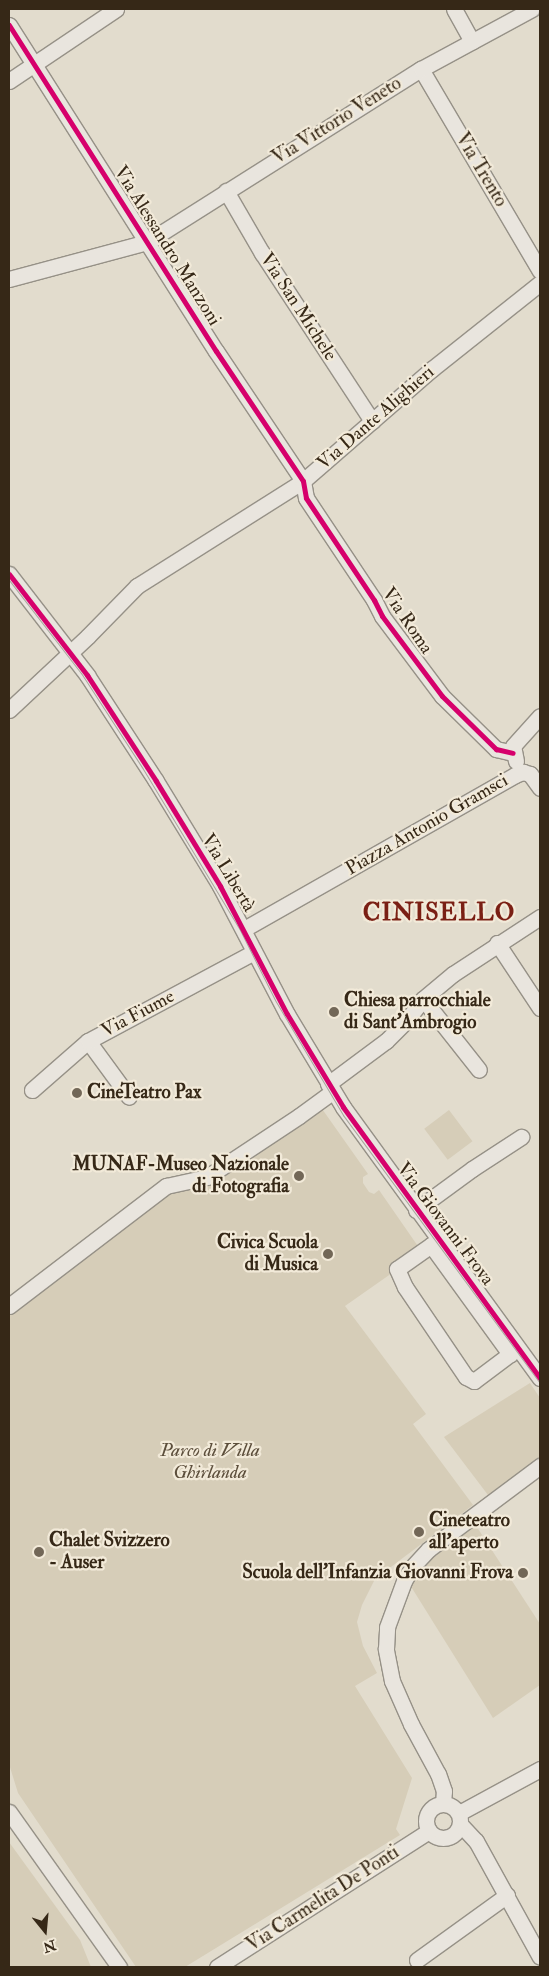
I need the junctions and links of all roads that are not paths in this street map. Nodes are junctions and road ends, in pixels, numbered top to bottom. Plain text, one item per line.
1 (116, 9) edge
2 (454, 9) edge
3 (532, 9) edge
4 (9, 25) edge
5 (472, 41) junction
6 (34, 64) junction
7 (421, 69) junction
8 (9, 81) edge
9 (226, 191) junction
10 (147, 242) junction
11 (540, 271) edge
12 (9, 279) edge
13 (540, 283) edge
14 (372, 422) junction
15 (303, 481) junction
16 (9, 574) edge
17 (70, 654) junction
18 (9, 710) edge
19 (540, 716) edge
20 (513, 753) junction
21 (519, 773) junction
22 (540, 788) edge
23 (540, 916) edge
24 (244, 928) junction
25 (497, 944) junction
26 (254, 952) junction
27 (423, 999) junction
28 (540, 1008) edge
29 (88, 1041) junction
30 (479, 1070) dead end
31 (330, 1088) junction
32 (32, 1090) dead end
33 (129, 1096) dead end
34 (521, 1138) dead end
35 (416, 1210) junction
36 (9, 1306) edge
37 (539, 1373) edge
38 (474, 1381) joint
39 (537, 1469) edge
40 (540, 1770) edge
41 (443, 1804) junction
42 (9, 1812) edge
43 (459, 1819) junction
44 (429, 1832) junction
45 (507, 1895) junction
46 (540, 1957) edge
47 (417, 1960) dead end
48 (113, 1964) edge
49 (218, 1967) edge

1 - 6 street
2 - 5 street
3 - 5 street, Via Vittorio Veneto
4 - 6 street, Via Alessandro Manzoni
5 - 7 street, Via Vittorio Veneto
6 - 8 street
6 - 10 street, Via Alessandro Manzoni
7 - 9 street, Via Vittorio Veneto
7 - 11 street, Via Trento
9 - 10 street, Via Vittorio Veneto
9 - 14 street, Via San Michele
10 - 12 street, Via Vittorio Veneto
10 - 15 street, Via Alessandro Manzoni
13 - 14 street, Via Dante Alighieri
14 - 15 street, Via Dante Alighieri
15 - 17 street, Via Dante Alighieri
15 - 20 street, Via Roma
16 - 17 street, Via Libertà
17 - 18 street, Via Dante Alighieri
17 - 24 street, Via Libertà
19 - 20 street
20 - 21 street
21 - 22 street, Piazza Antonio Gramsci
21 - 24 street, Piazza Antonio Gramsci
23 - 25 street
24 - 26 street, Via Libertà
25 - 27 street
25 - 28 street
26 - 29 street, Via Fiume
26 - 31 street, Via Libertà
27 - 30 street
27 - 31 street
29 - 32 street, Via Fiume
29 - 33 street
31 - 35 street, Via Giovanni Frova
31 - 36 street
34 - 35 street
35 - 37 street, Via Giovanni Frova
38 - 38 street
39 - 41 street
40 - 43 street
41 - 43 street
41 - 44 street
42 - 48 street
43 - 44 street
43 - 45 street
44 - 49 street, Via Carmelita De Ponti
45 - 46 street
45 - 47 street

